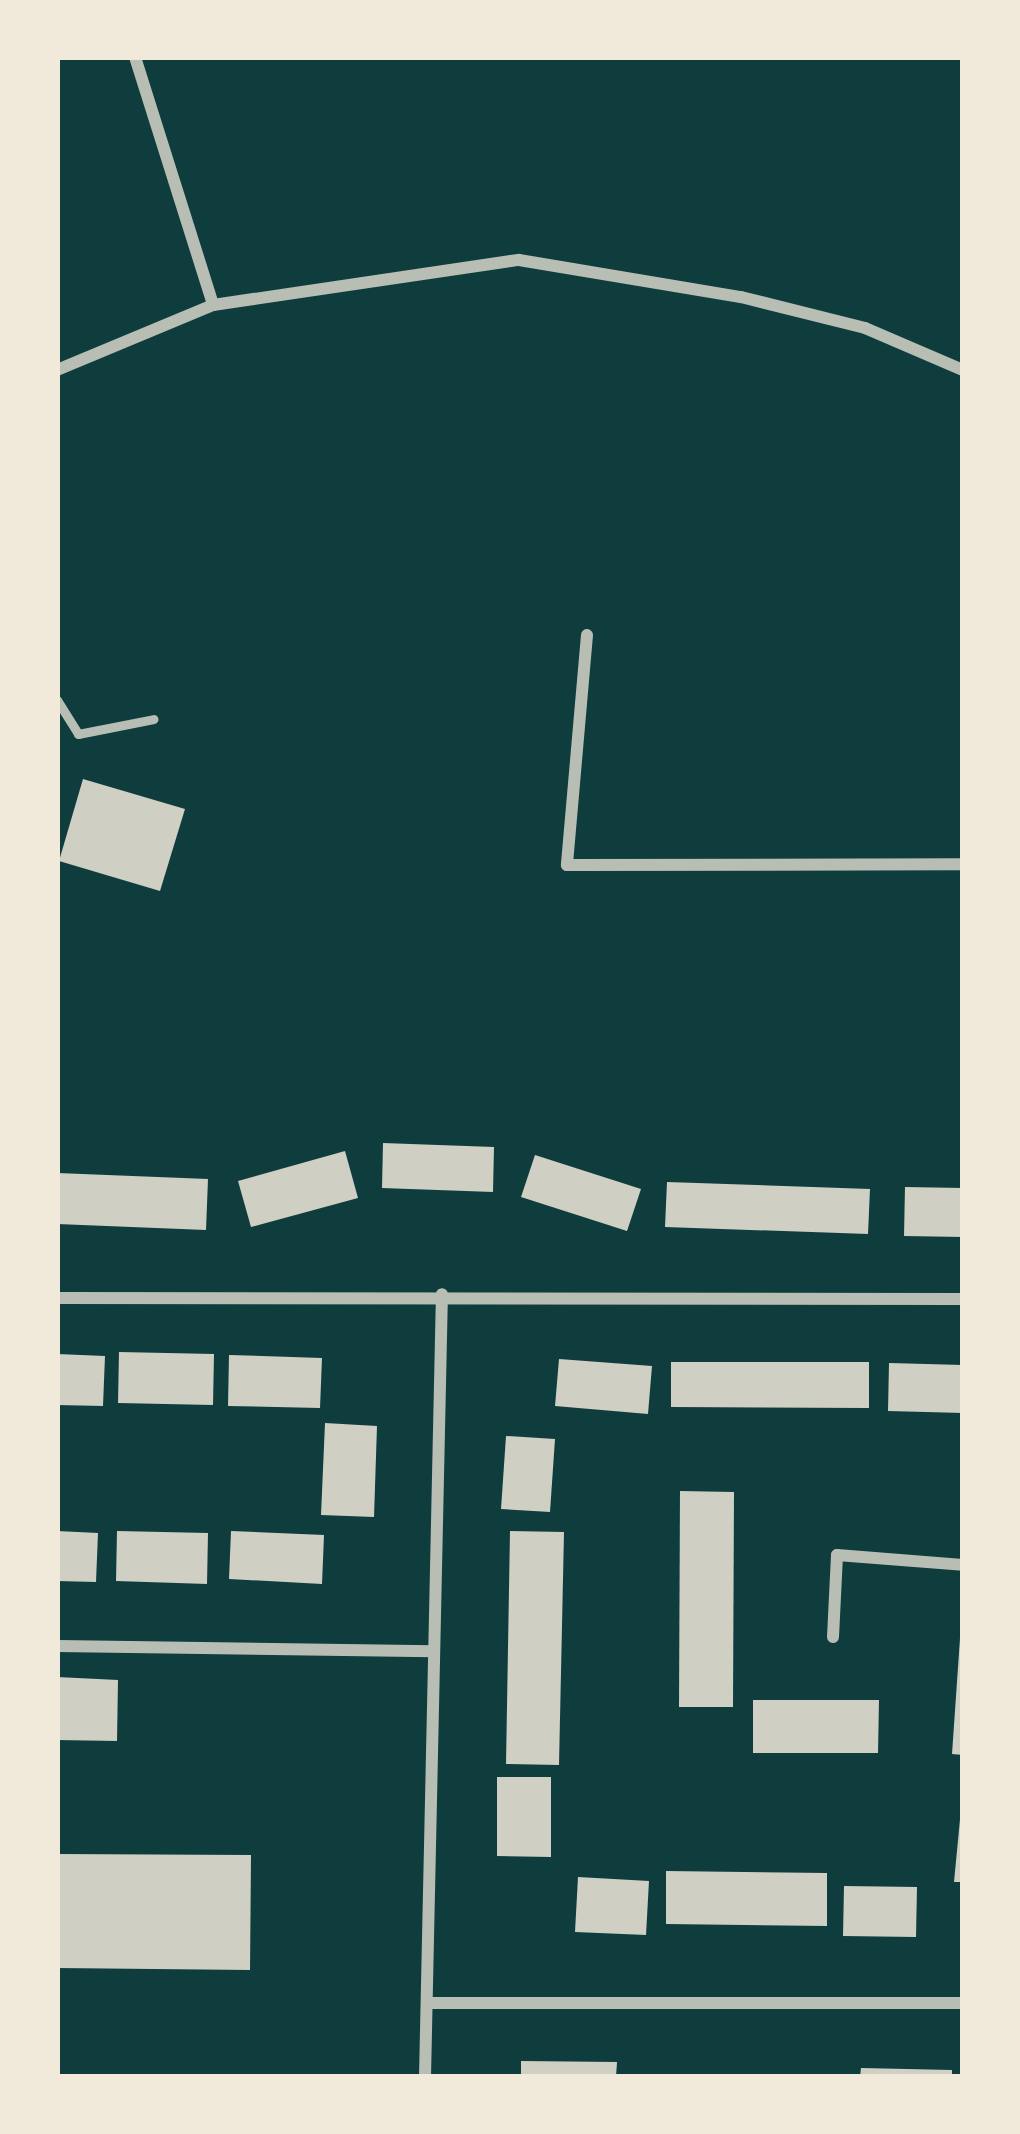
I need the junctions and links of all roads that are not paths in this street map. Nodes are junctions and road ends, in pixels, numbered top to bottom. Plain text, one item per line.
1 (135, 57) edge
2 (212, 305) junction
3 (57, 370) edge
4 (963, 370) edge
5 (587, 635) dead end
6 (57, 700) edge
7 (154, 718) dead end
8 (963, 864) edge
9 (442, 1294) junction
10 (57, 1298) edge
11 (963, 1299) edge
12 (963, 1565) edge
13 (833, 1637) dead end
14 (57, 1646) edge
15 (434, 1652) junction
16 (427, 2003) junction
17 (963, 2003) edge
18 (425, 2077) edge

1 - 2 street
2 - 3 street
2 - 4 street
5 - 8 street
6 - 7 lane
9 - 10 street
9 - 11 street
9 - 15 street
12 - 13 street
14 - 15 street
15 - 16 street
16 - 17 street
16 - 18 street

